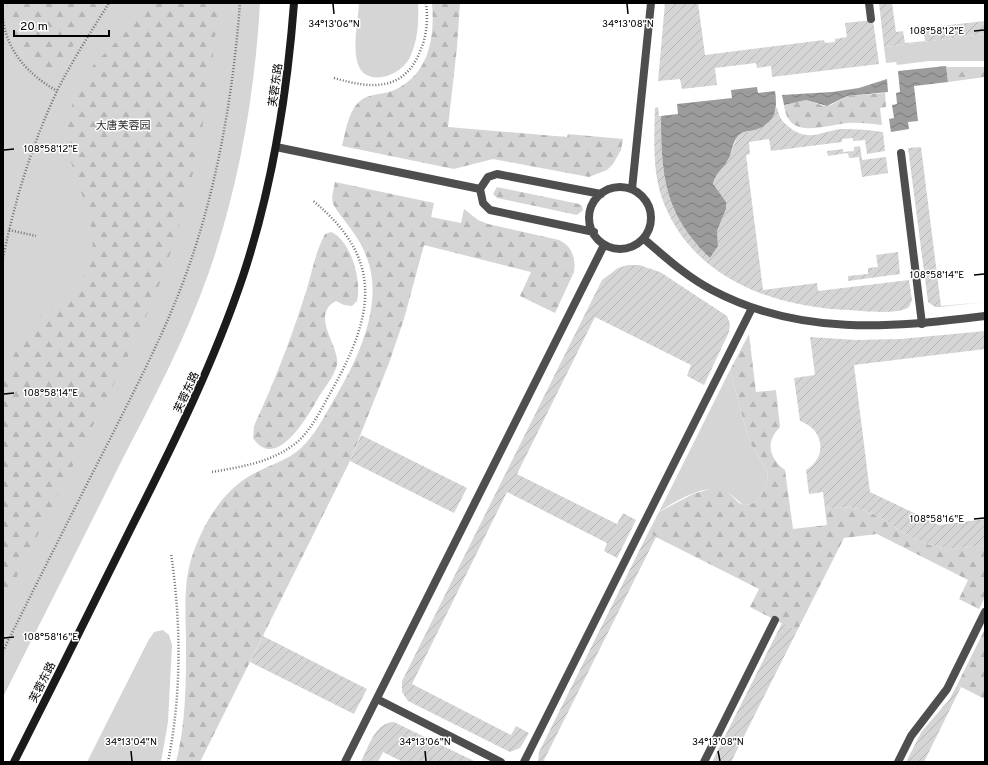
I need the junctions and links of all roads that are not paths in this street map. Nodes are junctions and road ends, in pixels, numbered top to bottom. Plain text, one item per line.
1 (294, 3) edge
2 (651, 3) edge
3 (869, 3) edge
4 (871, 19) dead end
5 (276, 147) junction
6 (901, 153) dead end
7 (480, 189) junction
8 (632, 189) junction
9 (601, 194) junction
10 (593, 232) junction
11 (644, 239) junction
12 (604, 245) junction
13 (752, 308) junction
14 (985, 316) edge
15 (922, 324) junction
16 (985, 612) edge
17 (775, 620) dead end
18 (377, 699) junction
19 (14, 762) edge
20 (345, 762) edge
21 (501, 762) edge
22 (524, 762) edge
23 (704, 762) edge
24 (898, 762) edge

1 - 5 main road, 芙蓉东路
2 - 8 street
3 - 4 street
5 - 7 street
5 - 19 main road, 芙蓉东路
6 - 15 street
7 - 9 street
7 - 10 street
8 - 9 street
8 - 11 street
9 - 10 street
10 - 12 street
11 - 12 street
11 - 13 street
12 - 18 street
13 - 15 street
13 - 22 street
14 - 15 street
16 - 24 street
17 - 23 street
18 - 20 street
18 - 21 street

